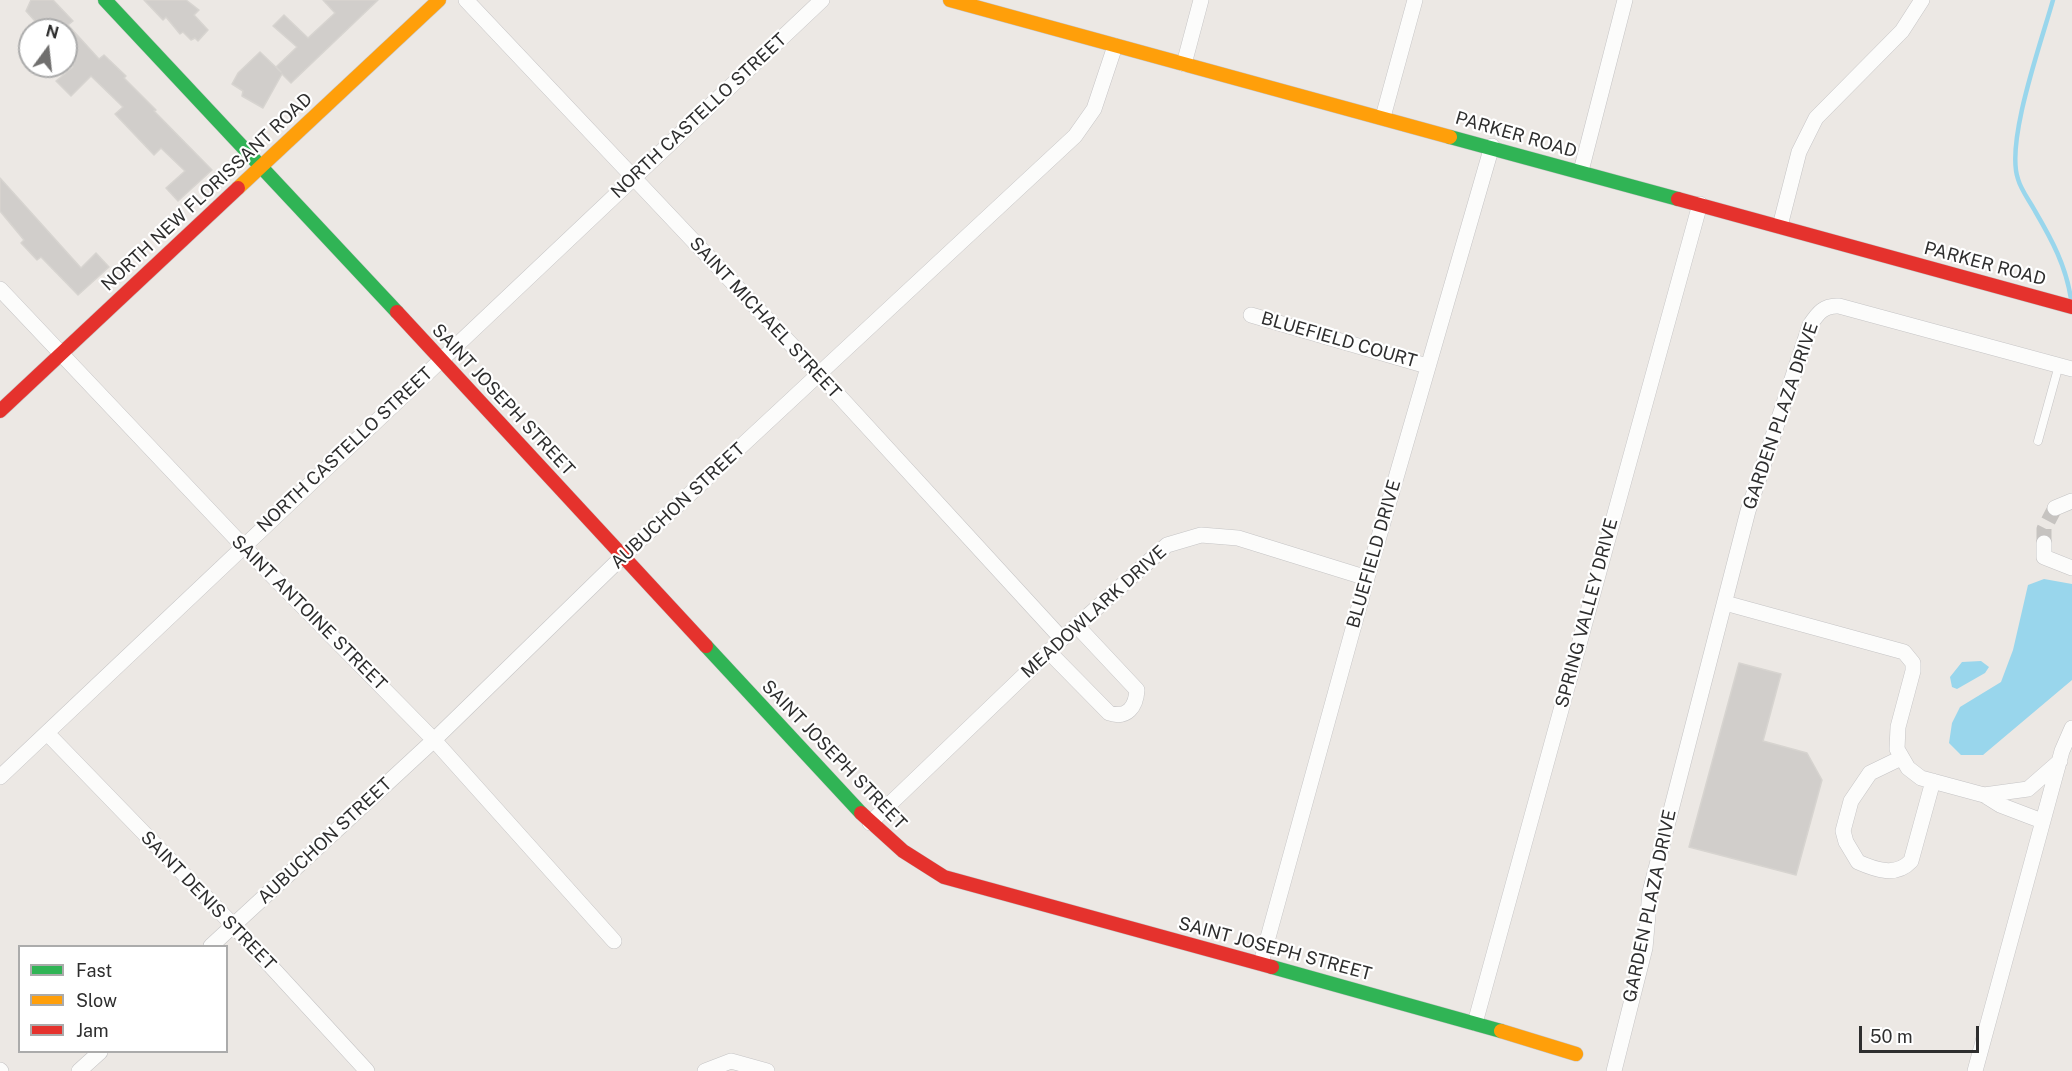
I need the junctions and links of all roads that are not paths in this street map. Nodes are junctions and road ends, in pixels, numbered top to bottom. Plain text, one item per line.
1 (105, 0) edge
2 (439, 0) edge
3 (466, 0) edge
4 (822, 0) edge
5 (950, 0) edge
6 (1201, 0) edge
7 (1415, 0) edge
8 (1625, 0) edge
9 (1922, 0) edge
10 (987, 5) edge
11 (1115, 46) junction
12 (1184, 64) junction
13 (1383, 117) junction
14 (1492, 146) junction
15 (262, 166) junction
16 (1581, 171) junction
17 (633, 179) junction
18 (1700, 204) junction
19 (1780, 226) junction
20 (0, 289) edge
21 (2072, 307) edge
22 (1251, 315) dead end
23 (60, 355) junction
24 (441, 360) junction
25 (1427, 366) junction
26 (2067, 368) edge
27 (819, 374) junction
28 (0, 411) edge
29 (2038, 441) dead end
30 (2072, 501) edge
31 (2055, 508) dead end
32 (243, 546) junction
33 (2044, 550) dead end
34 (622, 556) junction
35 (2072, 568) edge
36 (1367, 578) junction
37 (1725, 603) junction
38 (1077, 626) junction
39 (1062, 639) junction
40 (1049, 652) junction
41 (2072, 728) edge
42 (47, 733) junction
43 (434, 740) junction
44 (1901, 758) junction
45 (2060, 761) junction
46 (0, 777) edge
47 (1933, 781) junction
48 (1984, 795) junction
49 (2042, 821) junction
50 (870, 823) junction
51 (233, 925) junction
52 (614, 941) dead end
53 (212, 945) edge
54 (1261, 963) junction
55 (1475, 1023) junction
56 (99, 1053) edge
57 (1576, 1054) dead end
58 (79, 1071) edge
59 (367, 1071) edge
60 (705, 1071) edge
61 (767, 1071) edge
62 (1614, 1071) edge
63 (1975, 1071) edge

1 - 15 street, SAINT JOSEPH STREET
2 - 15 street, NORTH NEW FLORISSANT ROAD
3 - 17 street, SAINT MICHAEL STREET
4 - 17 street, NORTH CASTELLO STREET
5 - 10 street, PARKER ROAD
6 - 12 street
7 - 13 street
8 - 16 street
9 - 19 street
10 - 11 street, PARKER ROAD
11 - 12 street, PARKER ROAD
11 - 27 street, AUBUCHON STREET
12 - 13 street, PARKER ROAD
13 - 14 street, PARKER ROAD
14 - 16 street, PARKER ROAD
14 - 25 street, BLUEFIELD DRIVE
15 - 23 street, NORTH NEW FLORISSANT ROAD
15 - 24 street, SAINT JOSEPH STREET
16 - 18 street, PARKER ROAD
17 - 24 street, NORTH CASTELLO STREET
17 - 27 street, SAINT MICHAEL STREET
18 - 19 street, PARKER ROAD
18 - 55 street, SPRING VALLEY DRIVE
19 - 21 street, PARKER ROAD
20 - 23 street, SAINT ANTOINE STREET
22 - 25 street, BLUEFIELD COURT
23 - 28 street, NORTH NEW FLORISSANT ROAD
23 - 32 street, SAINT ANTOINE STREET
24 - 32 street, NORTH CASTELLO STREET
24 - 34 street, SAINT JOSEPH STREET
25 - 36 street, BLUEFIELD DRIVE
26 - 29 lane
26 - 37 street, GARDEN PLAZA DRIVE
27 - 34 street, AUBUCHON STREET
27 - 39 street, SAINT MICHAEL STREET
30 - 31 street
32 - 42 street, NORTH CASTELLO STREET
32 - 43 street, SAINT ANTOINE STREET
33 - 35 street
34 - 43 street, AUBUCHON STREET
34 - 50 street, SAINT JOSEPH STREET
36 - 38 street, MEADOWLARK DRIVE
36 - 54 street, BLUEFIELD DRIVE
37 - 44 street
37 - 62 street, GARDEN PLAZA DRIVE
38 - 39 street, MEADOWLARK DRIVE
38 - 40 street
39 - 40 street, MEADOWLARK DRIVE
40 - 50 street, MEADOWLARK DRIVE
41 - 45 street
42 - 46 street, NORTH CASTELLO STREET
42 - 51 street, SAINT DENIS STREET
43 - 51 street, AUBUCHON STREET
43 - 52 street, SAINT ANTOINE STREET
44 - 47 street
44 - 47 street
45 - 48 street
45 - 49 street
47 - 48 street
48 - 49 street
49 - 63 street
50 - 54 street, SAINT JOSEPH STREET
51 - 53 street, AUBUCHON STREET
51 - 59 street, SAINT DENIS STREET
54 - 55 street, SAINT JOSEPH STREET
55 - 57 street, SAINT JOSEPH STREET
56 - 58 street
60 - 61 street

